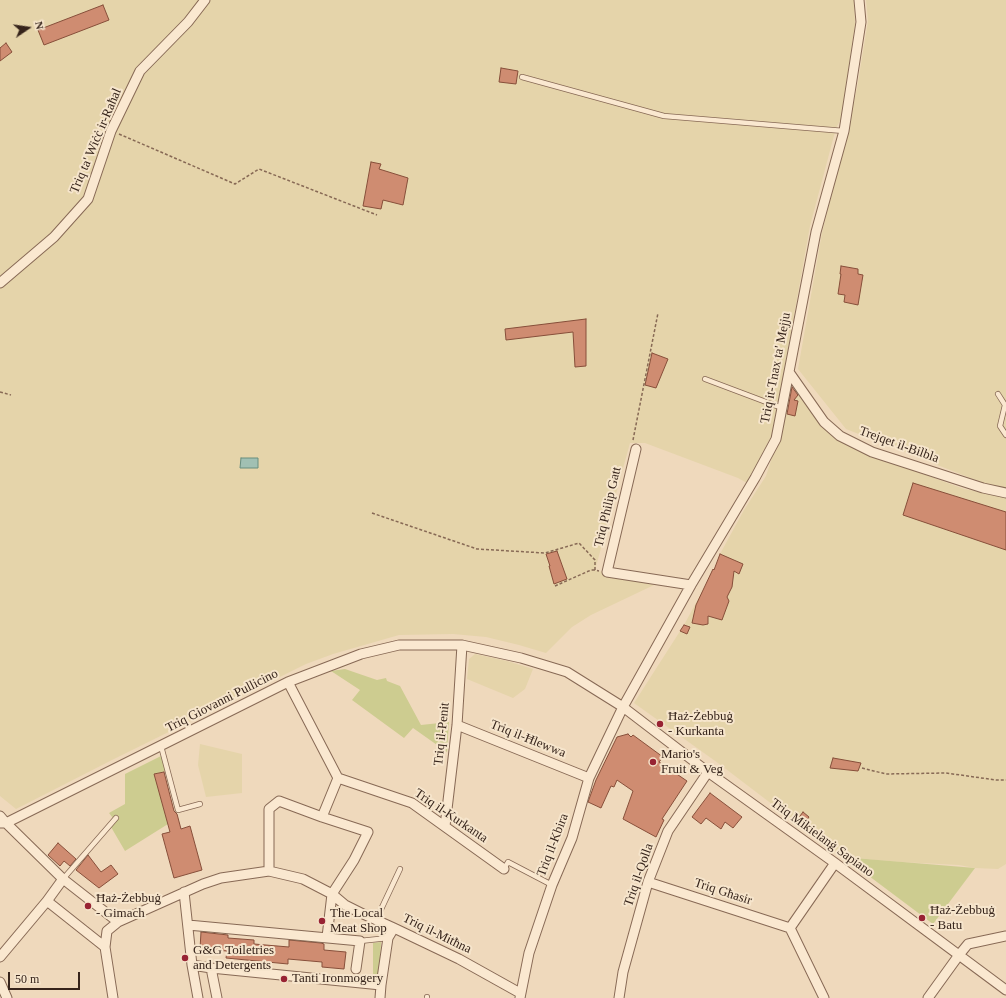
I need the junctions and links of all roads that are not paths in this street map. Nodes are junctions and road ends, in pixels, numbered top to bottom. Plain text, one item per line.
1 (205, 0) edge
2 (859, 0) edge
3 (522, 77) dead end
4 (844, 131) junction
5 (0, 283) edge
6 (789, 372) junction
7 (705, 379) dead end
8 (998, 394) dead end
9 (782, 408) junction
10 (1006, 435) edge
11 (636, 449) road end
12 (1006, 493) edge
13 (691, 585) junction
14 (462, 645) junction
15 (288, 682) junction
16 (624, 707) junction
17 (457, 725) junction
18 (161, 746) junction
19 (708, 772) junction
20 (338, 778) junction
21 (589, 778) junction
22 (200, 804) dead end
23 (322, 817) junction
24 (116, 818) dead end
25 (2, 821) edge
26 (445, 826) junction
27 (835, 863) junction
28 (504, 869) joint
29 (269, 870) junction
30 (400, 870) dead end
31 (63, 879) junction
32 (648, 882) junction
33 (552, 885) junction
34 (184, 892) junction
35 (332, 894) junction
36 (47, 901) junction
37 (376, 920) junction
38 (118, 922) junction
39 (188, 925) junction
40 (394, 928) junction
41 (790, 928) junction
42 (1006, 936) edge
43 (327, 937) junction
44 (388, 938) junction
45 (360, 941) junction
46 (105, 947) junction
47 (959, 955) junction
48 (0, 957) edge
49 (192, 965) junction
50 (212, 968) junction
51 (356, 969) dead end
52 (0, 982) edge
53 (381, 985) junction
54 (1006, 990) edge
55 (520, 995) edge
56 (7, 998) edge
57 (113, 998) edge
58 (198, 998) edge
59 (217, 998) edge
60 (380, 998) edge
61 (620, 998) edge
62 (824, 998) edge
63 (928, 998) edge

1 - 5 street, Triq ta' Wiċċ ir-Raħal
2 - 4 street, Triq it-Tnax ta' Mejju
3 - 4 lane
4 - 6 street, Triq it-Tnax ta' Mejju
6 - 9 street, Triq it-Tnax ta' Mejju
6 - 12 street, Trejqet il-Bilbla
7 - 9 lane
8 - 10 lane
9 - 13 street, Triq it-Tnax ta' Mejju
11 - 13 street, Triq Philip Gatt
13 - 16 street, Triq it-Tnax ta' Mejju
14 - 15 street, Triq Giovanni Pullicino
14 - 16 street, Triq Giovanni Pullicino
14 - 17 street, Triq il-Penit
15 - 18 street, Triq Giovanni Pullicino
15 - 20 street
16 - 19 street, Triq Mikielanġ Sapiano
16 - 21 street, Triq il-Kbira
17 - 21 street, Triq il-Ħlewwa
17 - 26 street, Triq il-Penit
18 - 22 lane
18 - 25 street, Triq Giovanni Pullicino
19 - 27 street, Triq Mikielanġ Sapiano
19 - 32 street, Triq il-Qolla
20 - 23 street
20 - 26 street, Triq il-Kurkanta
21 - 33 street, Triq il-Kbira
23 - 29 street
23 - 35 street
24 - 31 lane
25 - 31 street
26 - 28 street, Triq il-Kurkanta
27 - 41 street
27 - 47 street, Triq Mikielanġ Sapiano
28 - 33 lane, Triq il-Kurkanta
29 - 34 street, Triq il-Mitħna
29 - 35 street, Triq il-Mitħna
30 - 37 lane
31 - 36 street
31 - 38 street
32 - 41 street, Triq Għasir
32 - 61 street, Triq il-Qolla
33 - 55 street, Triq il-Kbira
34 - 38 street, Triq il-Mitħna
34 - 39 street
35 - 37 street, Triq il-Mitħna
35 - 43 street
36 - 46 street
36 - 48 street
37 - 40 street, Triq il-Mitħna
38 - 46 street, Triq il-Mitħna
39 - 43 street
39 - 49 street
40 - 44 street
40 - 55 street, Triq il-Mitħna
41 - 62 street
42 - 47 street
43 - 45 street
44 - 45 lane
44 - 53 street
45 - 51 street
46 - 57 street
47 - 54 street, Triq Mikielanġ Sapiano
47 - 63 street
49 - 50 street
49 - 58 street
50 - 53 street
50 - 59 street
52 - 56 street
53 - 60 street

